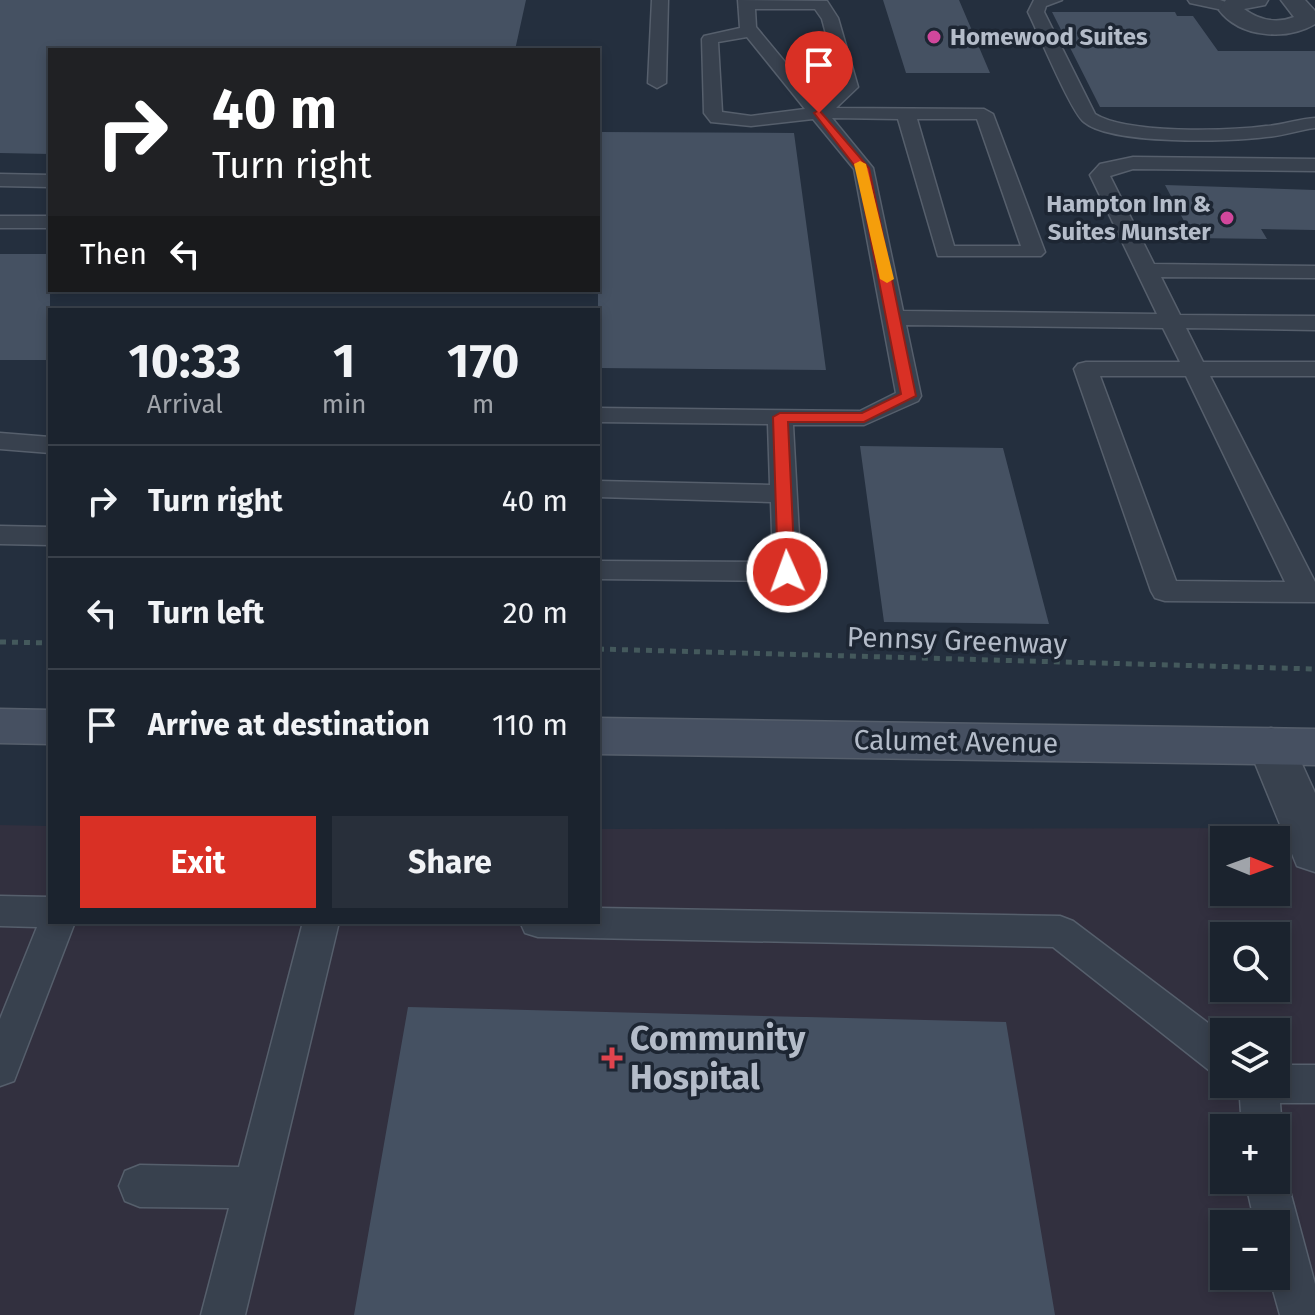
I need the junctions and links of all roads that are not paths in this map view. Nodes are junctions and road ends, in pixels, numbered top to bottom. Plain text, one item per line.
1 (660, 0) edge
2 (1054, 0) edge
3 (1196, 0) edge
4 (1257, 0) edge
5 (1272, 0) edge
6 (746, 2) edge
7 (818, 2) edge
8 (1232, 7) junction
9 (1309, 25) edge
10 (751, 31) junction
11 (657, 83) dead end
12 (819, 113) junction
13 (906, 114) junction
14 (1315, 123) edge
15 (1315, 165) edge
16 (0, 180) edge
17 (48, 181) edge
18 (0, 222) edge
19 (48, 222) edge
20 (1148, 270) junction
21 (1315, 272) edge
22 (896, 318) junction
23 (1174, 321) junction
24 (1315, 323) edge
25 (1196, 367) junction
26 (1315, 369) edge
27 (600, 415) edge
28 (780, 417) junction
29 (0, 441) edge
30 (48, 445) edge
31 (600, 489) edge
32 (784, 494) junction
33 (0, 535) edge
34 (48, 536) edge
35 (600, 570) edge
36 (1310, 592) edge
37 (0, 726) edge
38 (48, 727) edge
39 (600, 736) edge
40 (1293, 747) edge
41 (1315, 851) edge
42 (0, 911) edge
43 (48, 912) edge
44 (600, 923) edge
45 (56, 924) edge
46 (321, 924) edge
47 (1210, 1047) edge
48 (0, 1068) edge
49 (1290, 1084) edge
50 (1315, 1084) edge
51 (140, 1186) dead end
52 (255, 1188) junction
53 (1290, 1273) edge
54 (223, 1315) edge
55 (1302, 1315) edge

1 - 11 lane
2 - 14 lane
3 - 8 lane
4 - 8 street
5 - 9 street
6 - 7 lane
6 - 10 lane
7 - 12 lane
8 - 9 street
10 - 12 lane
10 - 12 lane
12 - 13 lane
12 - 22 lane
13 - 13 lane
15 - 20 lane
16 - 17 lane
18 - 19 lane
20 - 21 lane
20 - 23 lane
22 - 23 lane
22 - 28 lane
23 - 24 lane
23 - 25 lane
25 - 26 lane
25 - 36 lane
25 - 36 lane
27 - 28 lane
28 - 32 lane
29 - 30 lane
31 - 32 lane
32 - 35 lane
33 - 34 lane
37 - 38 main road
39 - 40 main road, Calumet Avenue
40 - 41 street
42 - 43 lane
44 - 47 lane
45 - 48 lane
46 - 52 lane
49 - 50 lane
51 - 52 lane
52 - 54 lane
53 - 55 lane

